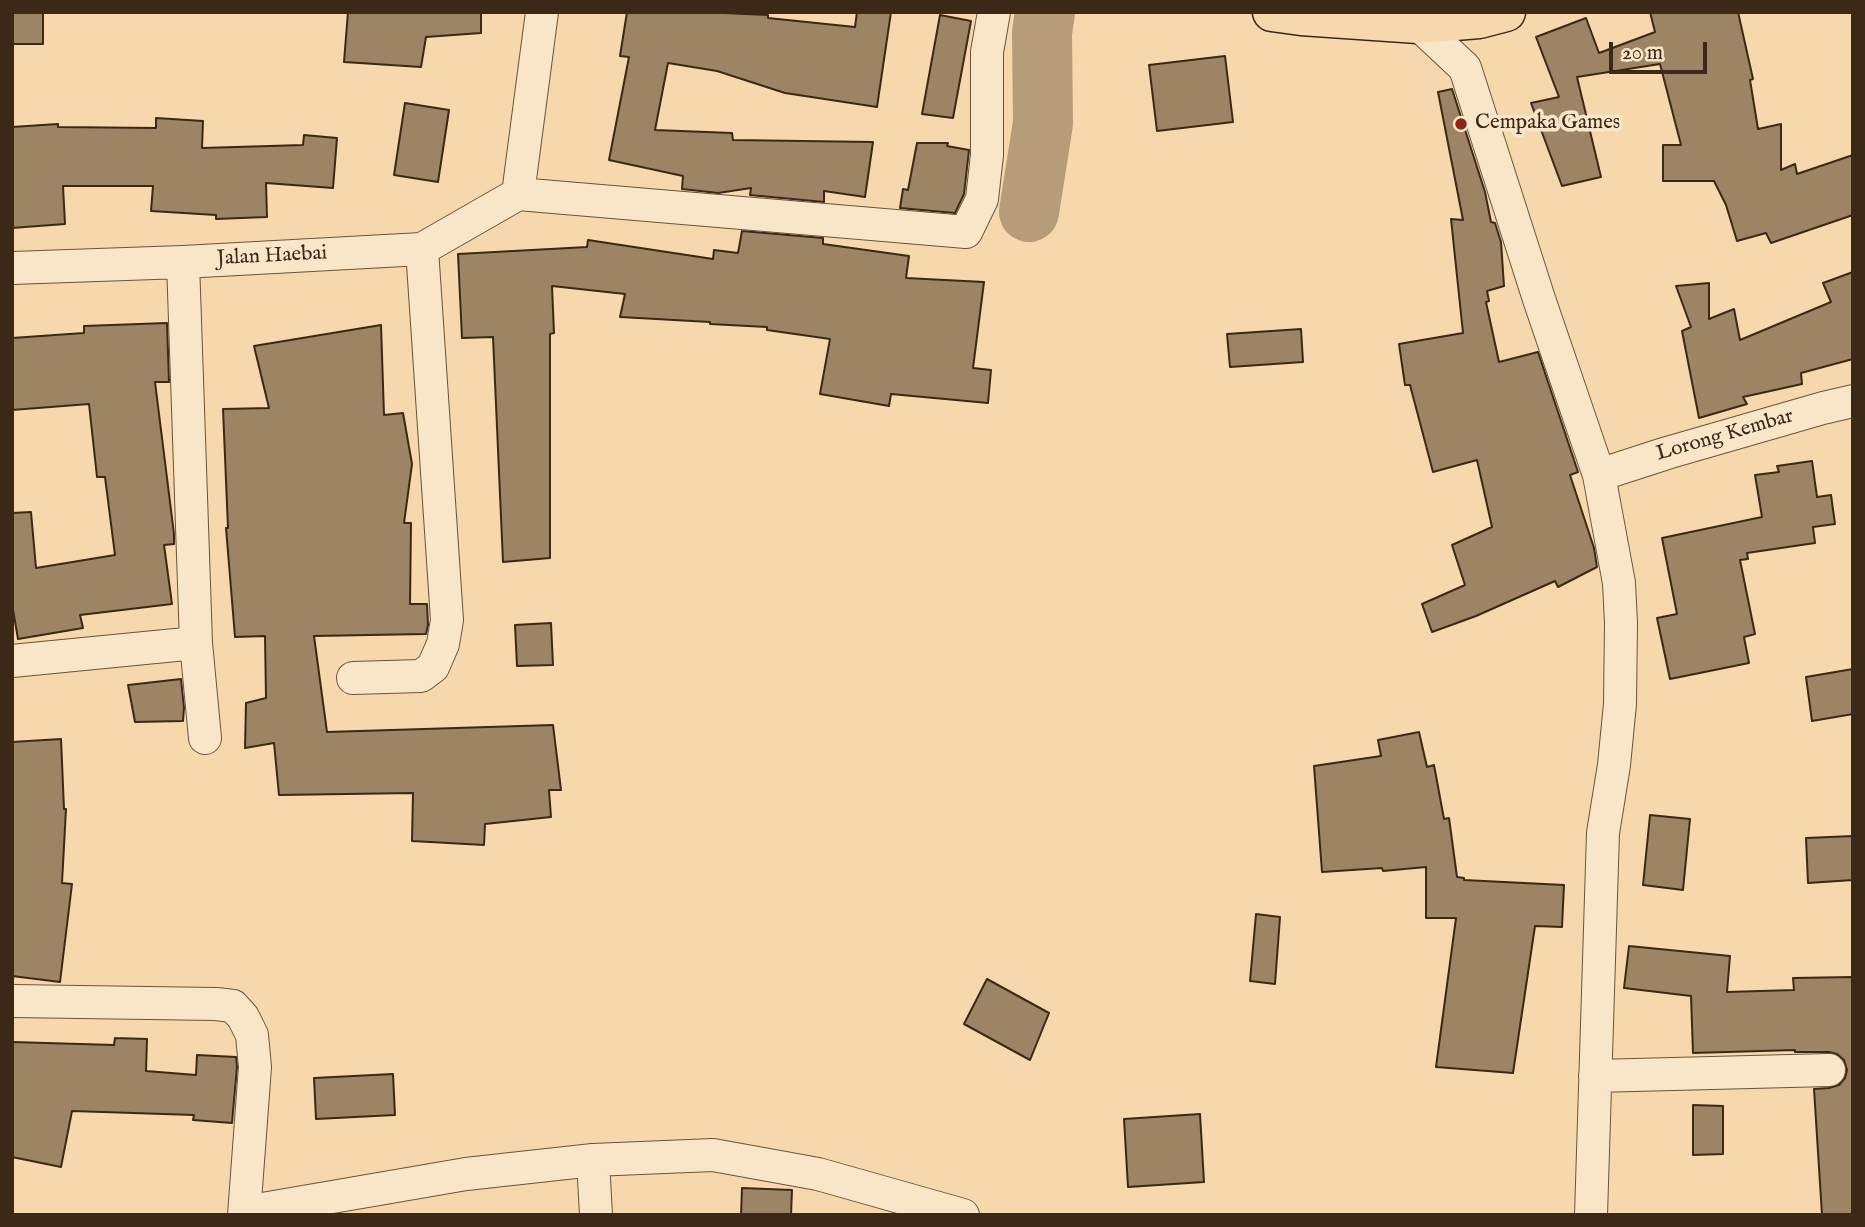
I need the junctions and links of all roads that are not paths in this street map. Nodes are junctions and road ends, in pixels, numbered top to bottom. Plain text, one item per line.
1 (542, 12) edge
2 (994, 12) edge
3 (1272, 12) edge
4 (1488, 15) edge
5 (1418, 18) edge
6 (1465, 68) junction
7 (518, 194) junction
8 (422, 249) junction
9 (183, 262) junction
10 (12, 268) edge
11 (1853, 401) edge
12 (1599, 475) junction
13 (196, 643) junction
14 (12, 661) edge
15 (353, 678) dead end
16 (205, 738) dead end
17 (12, 1001) edge
18 (1829, 1070) dead end
19 (1595, 1076) junction
20 (593, 1160) junction
21 (244, 1213) edge
22 (596, 1215) edge
23 (963, 1215) edge
24 (1591, 1215) edge

1 - 7 street
2 - 7 street
3 - 5 highway
4 - 5 highway
4 - 6 street
5 - 6 street
6 - 12 street
7 - 8 street, Jalan Haebai
8 - 9 street, Jalan Haebai
8 - 15 street
9 - 10 street, Jalan Haebai
9 - 13 street
11 - 12 street, Lorong Kembar
12 - 19 street
13 - 14 street
13 - 16 street
17 - 21 street
18 - 19 street
19 - 24 street
20 - 21 street
20 - 22 street
20 - 23 street

